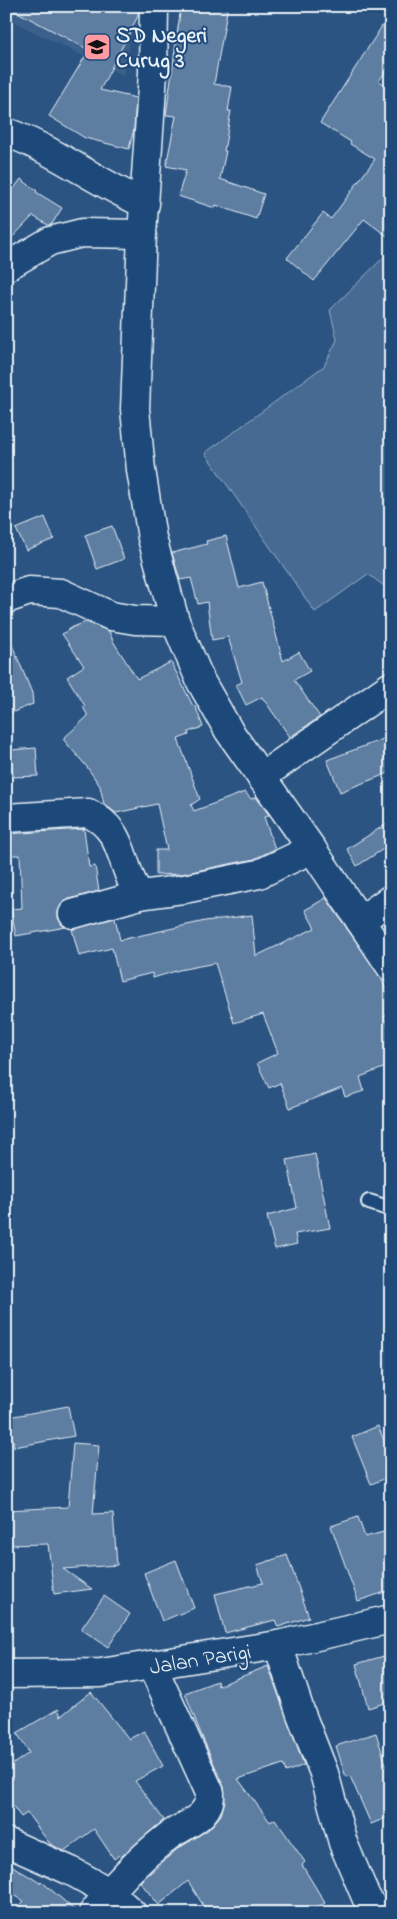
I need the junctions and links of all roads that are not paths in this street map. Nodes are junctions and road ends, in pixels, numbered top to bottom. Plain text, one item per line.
1 (154, 6) edge
2 (6, 132) edge
3 (145, 204) junction
4 (142, 234) junction
5 (6, 268) edge
6 (6, 599) edge
7 (175, 621) junction
8 (391, 686) edge
9 (261, 777) junction
10 (6, 818) edge
11 (312, 849) junction
12 (140, 895) junction
13 (391, 899) edge
14 (73, 914) dead end
15 (360, 921) junction
16 (391, 967) edge
17 (369, 1202) dead end
18 (391, 1209) edge
19 (391, 1619) edge
20 (278, 1645) junction
21 (152, 1665) junction
22 (6, 1674) edge
23 (6, 1842) edge
24 (101, 1902) edge
25 (132, 1913) edge
26 (376, 1913) edge

1 - 3 street
2 - 3 street
3 - 4 street
4 - 5 street
4 - 7 street
6 - 7 street
7 - 9 street
8 - 9 street
9 - 11 street
10 - 12 street
11 - 12 street
11 - 15 street
12 - 14 street
13 - 15 street
15 - 16 street
17 - 18 lane
19 - 20 street, Jalan Parigi
20 - 21 street, Jalan Parigi
20 - 26 street
21 - 22 street, Jalan Parigi
21 - 24 street
23 - 24 street
24 - 25 street

